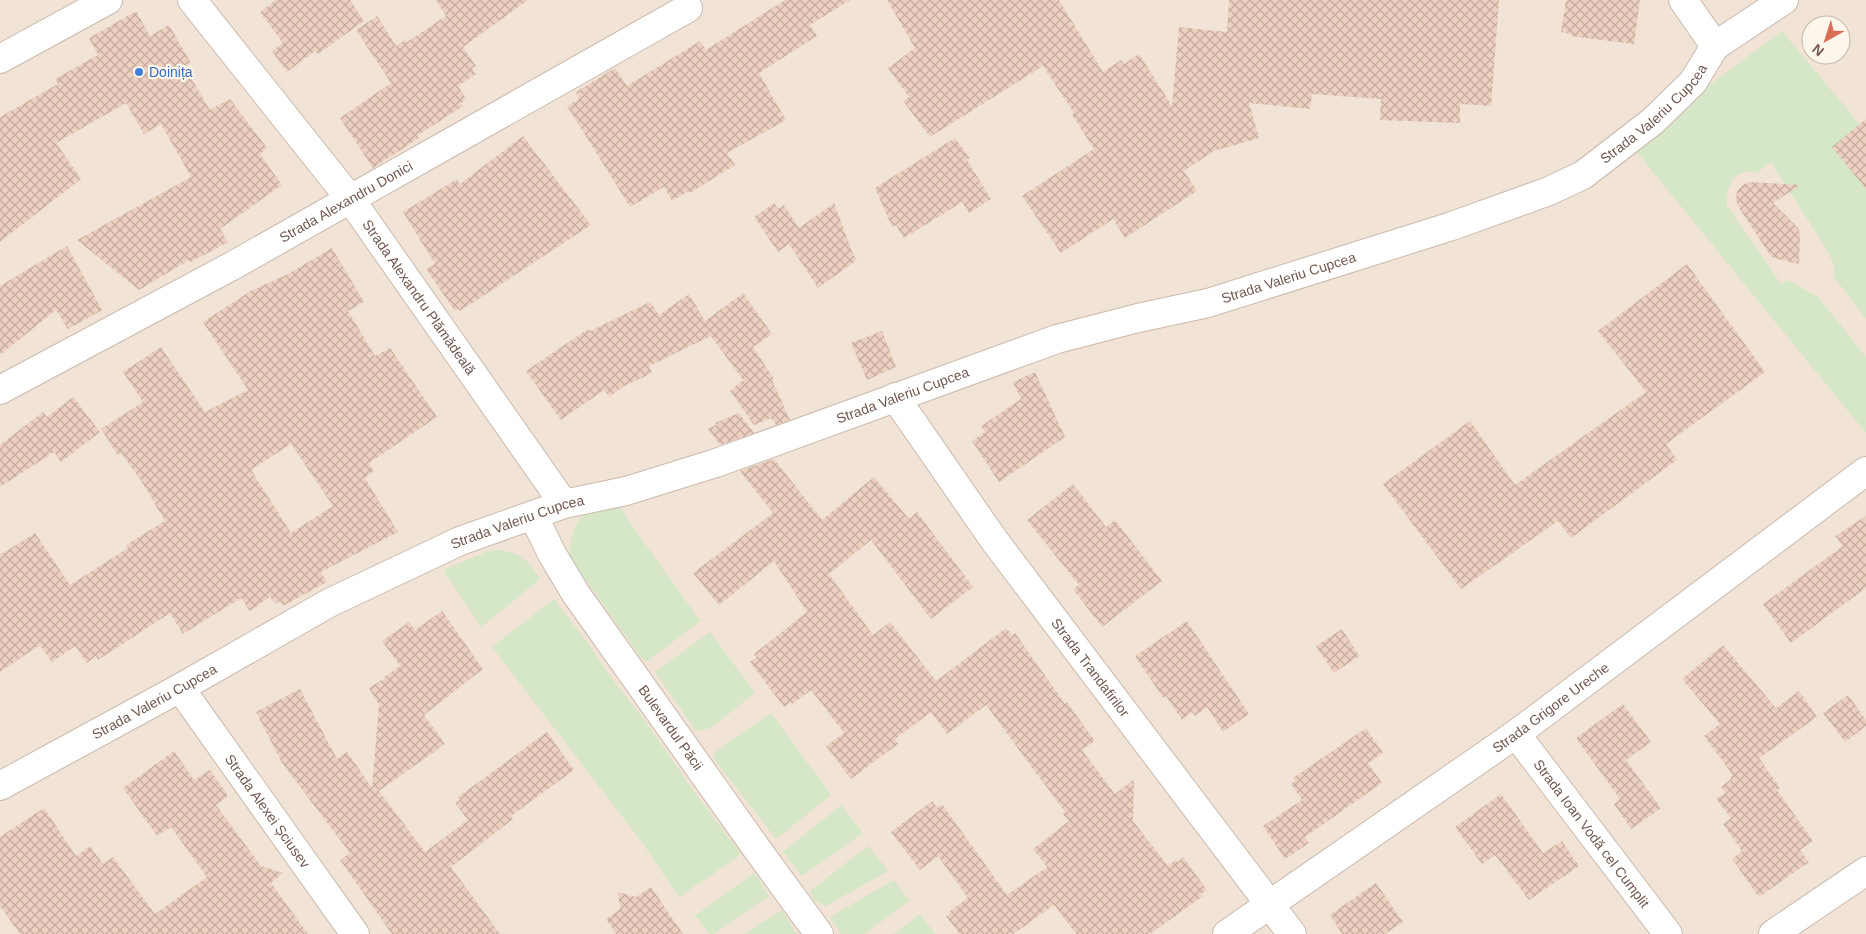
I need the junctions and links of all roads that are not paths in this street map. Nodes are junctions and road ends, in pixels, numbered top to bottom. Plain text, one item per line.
1 (108, 0) edge
2 (192, 0) edge
3 (1683, 0) edge
4 (1784, 0) edge
5 (688, 8) dead end
6 (1715, 46) junction
7 (0, 59) edge
8 (351, 200) junction
9 (0, 390) edge
10 (895, 397) junction
11 (1866, 471) edge
12 (564, 504) junction
13 (532, 515) junction
14 (180, 688) junction
15 (1516, 734) junction
16 (0, 786) edge
17 (1866, 871) edge
18 (1268, 904) junction
19 (355, 934) edge
20 (819, 934) edge
21 (1227, 934) edge
22 (1292, 934) edge
23 (1668, 934) edge
24 (1773, 934) edge

1 - 7 street
2 - 8 street, Strada Alexandru Plămădeală
3 - 6 street
4 - 6 street, Strada Valeriu Cupcea
5 - 8 street, Strada Alexandru Donici
6 - 10 street, Strada Valeriu Cupcea
8 - 9 street, Strada Alexandru Donici
8 - 12 street, Strada Alexandru Plămădeală
10 - 12 street, Strada Valeriu Cupcea
10 - 18 street, Strada Trandafirilor
11 - 15 street, Strada Grigore Ureche
12 - 13 street, Strada Valeriu Cupcea
13 - 14 street, Strada Valeriu Cupcea
13 - 20 street, Bulevardul Păcii
14 - 16 street, Strada Valeriu Cupcea
14 - 19 street, Strada Alexei Șciusev
15 - 18 street, Strada Grigore Ureche
15 - 23 street, Strada Ioan Vodă cel Cumplit
17 - 24 street
18 - 21 street, Strada Grigore Ureche
18 - 22 street, Strada Trandafirilor

